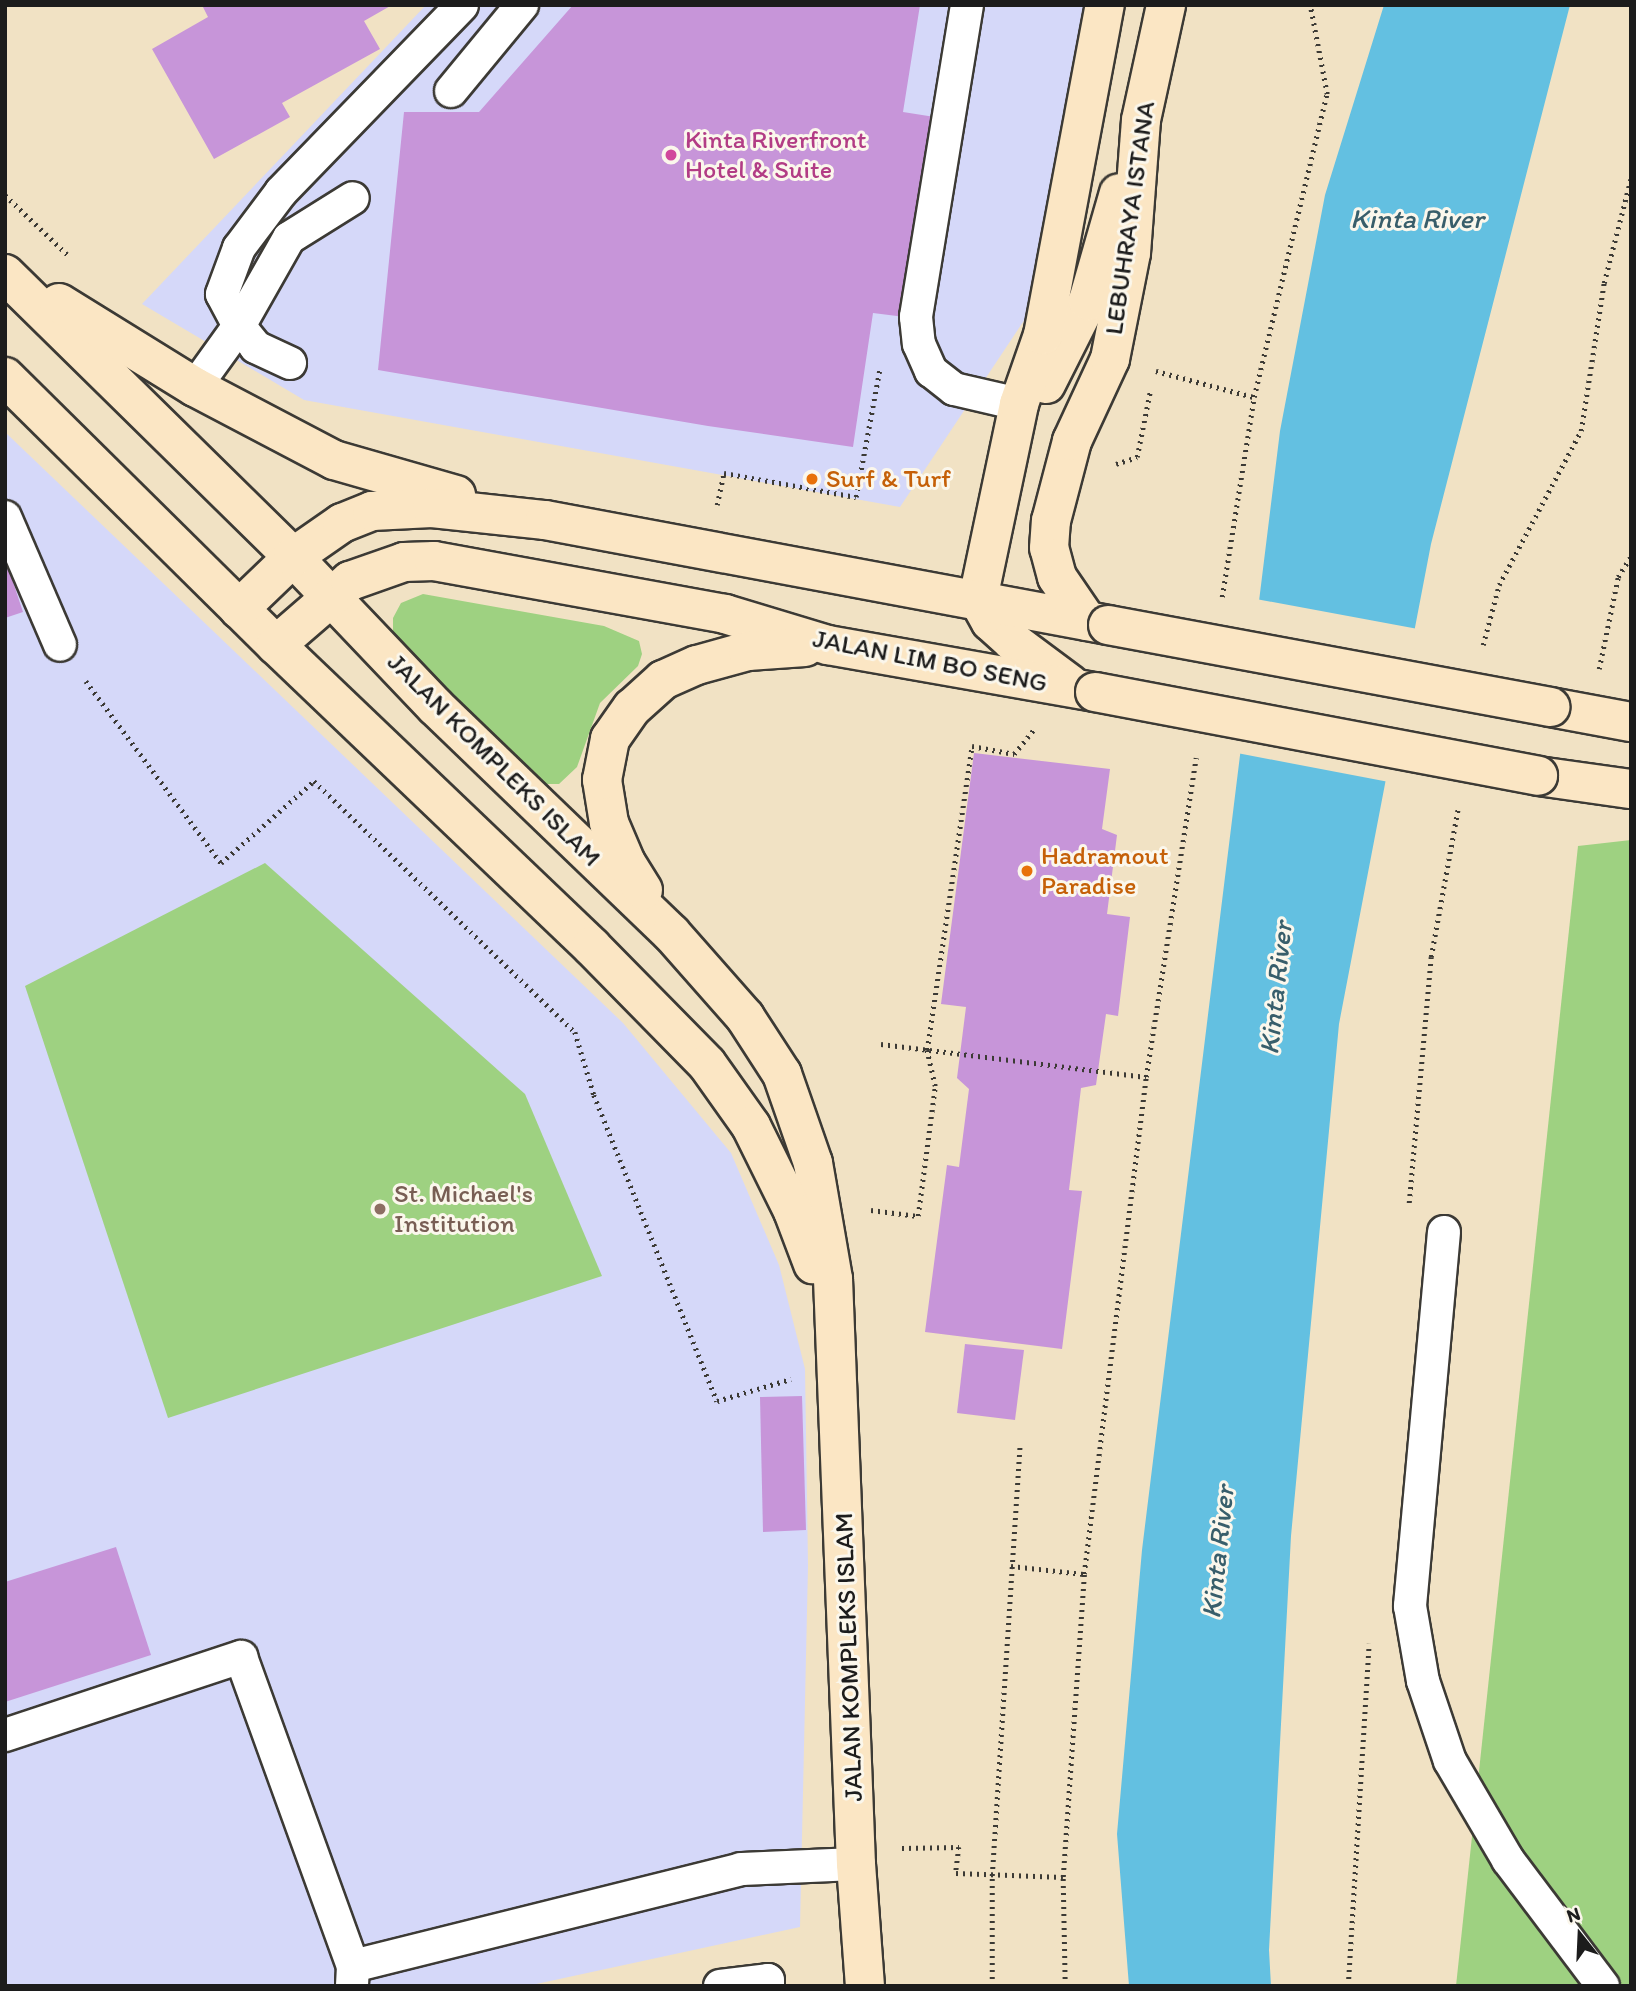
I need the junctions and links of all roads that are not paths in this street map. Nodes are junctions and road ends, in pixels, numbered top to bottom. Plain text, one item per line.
1 (462, 5) edge
2 (522, 5) edge
3 (967, 5) edge
4 (1105, 5) edge
5 (1166, 5) edge
6 (451, 91) dead end
7 (1141, 120) junction
8 (353, 198) dead end
9 (5, 269) edge
10 (5, 274) edge
11 (239, 326) junction
12 (290, 363) dead end
13 (7, 381) edge
14 (195, 387) junction
15 (1019, 404) junction
16 (5, 517) edge
17 (545, 520) junction
18 (293, 558) junction
19 (331, 597) junction
20 (978, 599) junction
21 (239, 609) junction
22 (1097, 623) junction
23 (60, 645) road end
24 (276, 645) junction
25 (828, 645) junction
26 (1085, 690) junction
27 (1631, 722) edge
28 (1627, 789) edge
29 (671, 933) junction
30 (1444, 1232) dead end
31 (836, 1329) junction
32 (5, 1735) edge
33 (856, 1857) junction
34 (352, 1976) edge
35 (720, 1986) edge
36 (768, 1986) edge
37 (865, 1986) edge
38 (1603, 1986) edge

1 - 11 lane
2 - 6 lane
3 - 15 lane
4 - 15 main road
5 - 7 main road, LEBUHRAYA ISTANA
7 - 15 main road
7 - 22 main road, LEBUHRAYA ISTANA
8 - 11 lane
9 - 14 main road
10 - 18 main road, JALAN KOMPLEKS ISLAM
11 - 12 lane
11 - 14 lane
13 - 21 main road, JALAN KOMPLEKS ISLAM
14 - 17 main road
15 - 20 main road
16 - 23 lane
17 - 18 main road
17 - 20 main road
18 - 19 main road, JALAN KOMPLEKS ISLAM
18 - 21 main road
19 - 24 main road, JALAN LIM BO SENG
19 - 25 main road, JALAN LIM BO SENG
19 - 29 main road, JALAN KOMPLEKS ISLAM
20 - 22 main road
20 - 26 main road
21 - 24 main road, JALAN KOMPLEKS ISLAM
22 - 27 main road, bridge
24 - 31 main road, JALAN KOMPLEKS ISLAM
25 - 26 main road, JALAN LIM BO SENG
25 - 29 main road
26 - 28 main road, JALAN LIM BO SENG, bridge
29 - 31 main road, JALAN KOMPLEKS ISLAM
30 - 38 lane
31 - 33 main road, JALAN KOMPLEKS ISLAM
32 - 34 lane
33 - 34 lane
33 - 37 main road, JALAN KOMPLEKS ISLAM
35 - 36 lane

